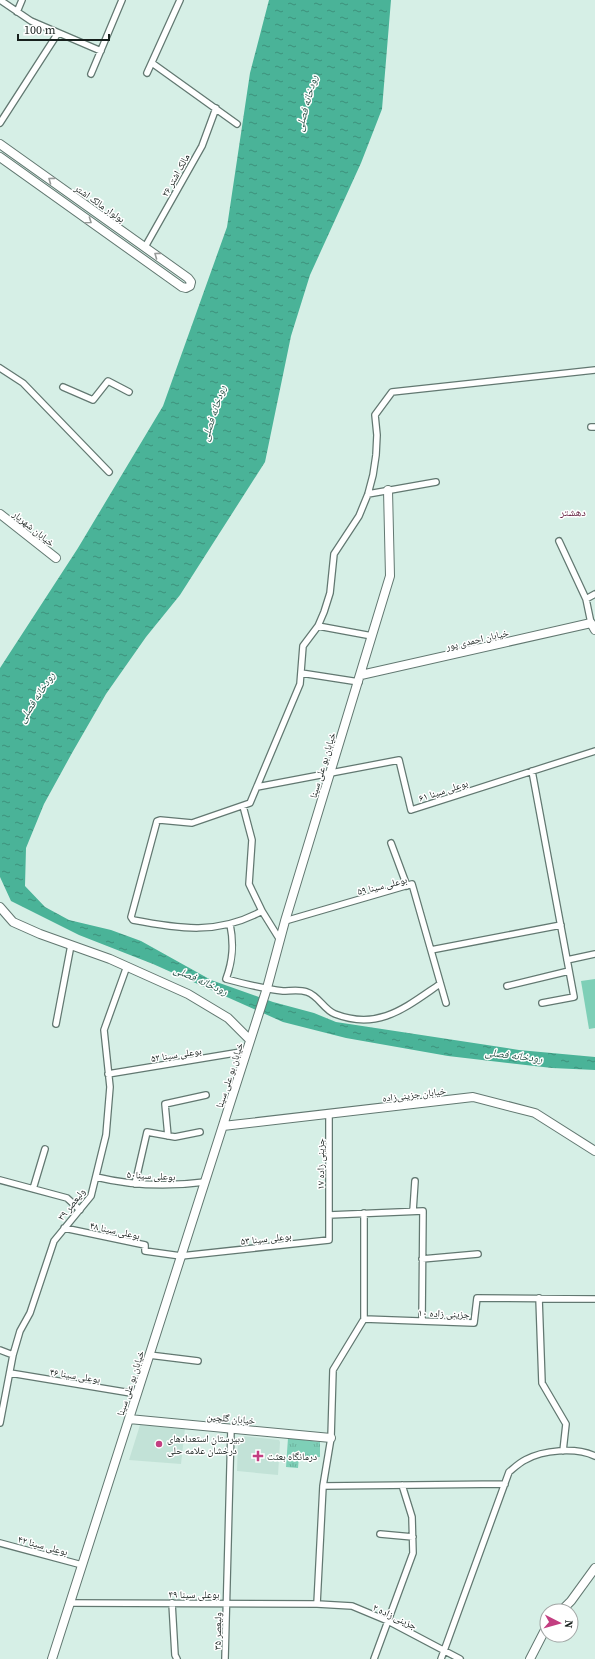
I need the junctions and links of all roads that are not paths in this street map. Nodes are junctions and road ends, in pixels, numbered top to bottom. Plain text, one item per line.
1 (0, 0) edge
2 (22, 0) edge
3 (122, 0) edge
4 (180, 0) edge
5 (17, 12) junction
6 (58, 32) junction
7 (101, 51) junction
8 (152, 63) junction
9 (147, 73) dead end
10 (91, 74) dead end
11 (216, 108) junction
12 (0, 123) edge
13 (237, 124) dead end
14 (0, 144) edge
15 (17, 156) junction
16 (0, 157) edge
17 (11, 165) junction
18 (145, 247) junction
19 (0, 368) edge
20 (595, 370) edge
21 (64, 387) dead end
22 (129, 392) dead end
23 (110, 472) dead end
24 (436, 482) dead end
25 (388, 490) junction
26 (368, 494) junction
27 (0, 514) edge
28 (559, 541) dead end
29 (56, 558) dead end
30 (595, 594) edge
31 (586, 599) junction
32 (318, 626) junction
33 (593, 627) edge
34 (372, 636) junction
35 (300, 674) junction
36 (360, 679) junction
37 (595, 751) edge
38 (532, 771) junction
39 (330, 773) junction
40 (257, 787) junction
41 (243, 806) junction
42 (391, 843) dead end
43 (407, 886) junction
44 (0, 907) edge
45 (262, 911) junction
46 (285, 921) junction
47 (230, 924) junction
48 (561, 925) junction
49 (280, 940) junction
50 (71, 945) junction
51 (431, 950) junction
52 (595, 954) edge
53 (567, 960) junction
54 (127, 966) junction
55 (569, 971) junction
56 (440, 984) junction
57 (506, 986) dead end
58 (267, 988) junction
59 (542, 1002) dead end
60 (446, 1003) dead end
61 (56, 1024) dead end
62 (250, 1040) junction
63 (247, 1051) junction
64 (108, 1074) junction
65 (206, 1095) dead end
66 (329, 1114) junction
67 (223, 1126) junction
68 (200, 1132) dead end
69 (168, 1136) junction
70 (45, 1149) dead end
71 (595, 1151) edge
72 (96, 1177) junction
73 (0, 1180) edge
74 (205, 1182) junction
75 (415, 1182) dead end
76 (135, 1184) junction
77 (33, 1189) junction
78 (80, 1210) junction
79 (413, 1212) junction
80 (364, 1213) junction
81 (329, 1215) junction
82 (64, 1228) junction
83 (478, 1254) dead end
84 (181, 1256) junction
85 (422, 1259) junction
86 (539, 1298) junction
87 (595, 1299) edge
88 (364, 1319) junction
89 (422, 1321) junction
90 (0, 1350) edge
91 (13, 1355) junction
92 (149, 1355) junction
93 (198, 1361) dead end
94 (10, 1373) junction
95 (137, 1394) junction
96 (129, 1419) junction
97 (0, 1423) edge
98 (231, 1428) junction
99 (331, 1438) junction
100 (595, 1448) edge
101 (563, 1451) junction
102 (593, 1455) edge
103 (505, 1484) junction
104 (402, 1485) junction
105 (322, 1486) junction
106 (380, 1534) dead end
107 (413, 1537) junction
108 (0, 1543) edge
109 (82, 1565) junction
110 (594, 1573) edge
111 (70, 1603) junction
112 (172, 1603) junction
113 (568, 1603) edge
114 (227, 1604) junction
115 (317, 1604) junction
116 (388, 1621) junction
117 (539, 1642) edge
118 (444, 1650) junction
119 (52, 1659) edge
120 (178, 1659) edge
121 (225, 1659) edge
122 (374, 1659) edge
123 (441, 1659) edge
124 (460, 1659) edge
125 (530, 1659) edge

1 - 5 street
2 - 5 street
3 - 7 street
4 - 8 street
5 - 6 street
6 - 7 street
6 - 12 street
7 - 10 street
8 - 9 street
8 - 11 street
11 - 13 street
11 - 18 street, مالک اشتر ۲۶
14 - 15 main road, بولوار مالک اشتر
15 - 17 main road
18 -> 15 main road, بولوار مالک اشتر
16 - 17 main road, بولوار مالک اشتر
17 -> 18 main road, بولوار مالک اشتر
19 - 23 street
20 - 26 street
21 - 22 street
24 - 25 street
25 - 26 street
25 - 34 main road, خیابان بو علی سینا
26 - 32 street
27 - 29 main road, خیابان شهریار
28 - 31 street
30 - 31 street
31 - 33 street
32 - 34 street
32 - 35 street
33 - 36 main road, خیابان احمدی پور
34 - 36 main road, خیابان بو علی سینا
35 - 36 street
35 - 40 street
36 - 39 main road, خیابان بو علی سینا
37 - 38 street, بوعلی سینا ۶۱
38 - 39 street, بوعلی سینا ۶۱
38 - 48 street
39 - 40 street
39 - 46 main road, خیابان بو علی سینا
40 - 41 street
41 - 45 street
41 - 47 street
42 - 43 street
43 - 46 street, بوعلی سینا ۵۹
43 - 51 street, بوعلی سینا ۵۹
44 - 50 main road
45 - 47 street
45 - 49 street
46 - 49 main road, خیابان بو علی سینا
47 - 58 street
48 - 51 street
48 - 53 street
49 - 58 main road, خیابان بو علی سینا
50 - 54 main road
50 - 61 street
51 - 56 street, بوعلی سینا ۵۹
52 - 53 street
53 - 55 street
54 - 62 main road
54 - 64 street, ولیعصر ۳۹
55 - 57 street
55 - 59 street
56 - 58 street
56 - 60 street, بوعلی سینا ۵۹
58 - 62 main road, خیابان بو علی سینا
62 - 63 main road, خیابان بو علی سینا
63 - 64 street, بوعلی سینا ۵۲
63 - 67 main road, خیابان بو علی سینا
64 - 72 street, ولیعصر ۳۹
65 - 69 street
66 - 67 main road, خیابان جزینی‌زاده
66 - 71 main road, خیابان جزینی‌زاده
66 - 81 street, جزینی زاده ۱۷
67 - 74 main road, خیابان بو علی سینا
68 - 69 street
69 - 76 street
70 - 77 street
72 - 76 street, بوعلی سینا۵۰
72 - 78 street, ولیعصر ۳۹
73 - 77 street
74 - 76 street, بوعلی سینا۵۰
74 - 84 main road, خیابان بو علی سینا
75 - 79 street
77 - 78 street
78 - 82 street, ولیعصر ۳۹
79 - 80 street
79 - 85 street
80 - 81 street
80 - 88 street
81 - 84 street, بوعلی سینا ۵۳
82 - 84 street, بوعلی سینا ۴۸
82 - 91 street, ولیعصر ۳۹
83 - 85 street
84 - 92 main road, خیابان بو علی سینا
85 - 89 street
86 - 87 street, جزینی زاده ۱۰
86 - 89 street, جزینی زاده ۱۰
86 - 101 street
88 - 89 street, جزینی زاده ۱۰
88 - 99 street
90 - 91 street
91 - 94 street, ولیعصر ۳۹
92 - 93 street
92 - 95 main road, خیابان بو علی سینا
94 - 95 street, بوعلی سینا ۴۶
94 - 97 street, ولیعصر ۳۹
95 - 96 main road, خیابان بو علی سینا
96 - 98 main road, خیابان گلچین
96 - 109 main road, خیابان بو علی سینا
98 - 99 main road, خیابان گلچین
98 - 114 street, ولیعصر ۳۵
99 - 105 street
100 - 102 street
101 - 102 street
101 - 103 street
103 - 104 street
103 - 118 street
104 - 105 street
104 - 107 street
105 - 115 street
106 - 107 street
107 - 116 street
108 - 109 street, بوعلی سینا ۴۲
109 - 111 main road, خیابان بو علی سینا
110 - 113 main road
111 - 112 street, بوعلی سینا ۴۹
111 - 119 main road, خیابان بو علی سینا
112 - 114 street, بوعلی سینا ۴۹
112 - 120 street
114 - 115 street, بوعلی سینا ۴۹
114 - 121 street, ولیعصر ۳۵
115 - 116 street, جزینی زاده ۲
116 - 118 street, جزینی زاده ۲
116 - 122 street
117 - 125 main road
118 - 123 street
118 - 124 street, جزینی زاده ۲

